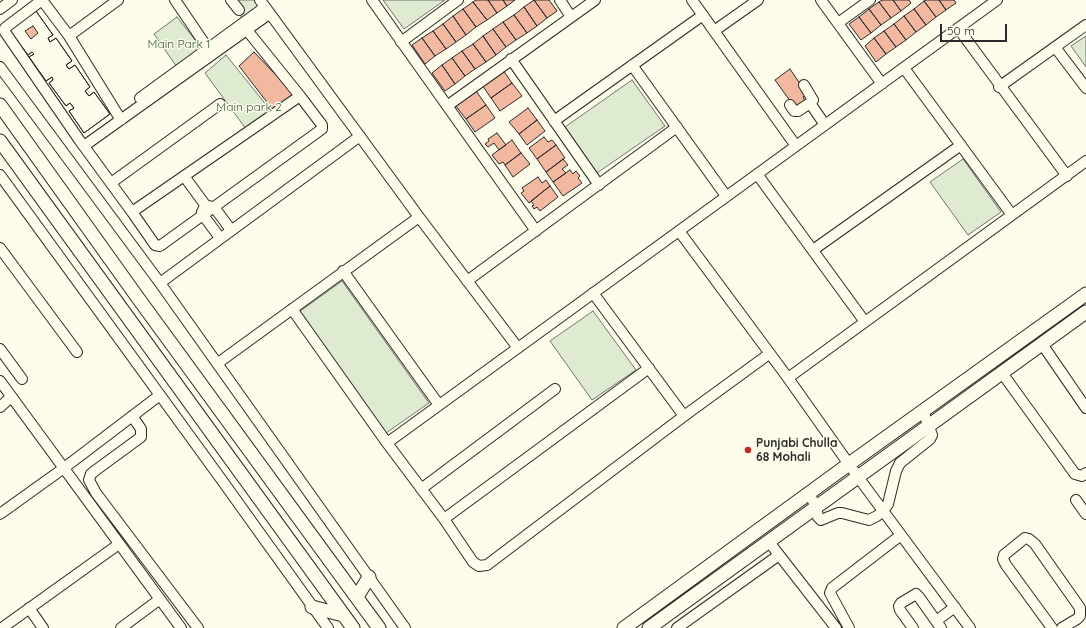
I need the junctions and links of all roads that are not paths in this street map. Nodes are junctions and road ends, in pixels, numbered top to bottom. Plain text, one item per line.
1 (12, 0) edge
2 (118, 0) edge
3 (175, 0) edge
4 (231, 0) edge
5 (372, 0) edge
6 (458, 0) edge
7 (560, 0) edge
8 (595, 0) edge
9 (692, 0) edge
10 (758, 0) edge
11 (821, 0) edge
12 (870, 0) edge
13 (997, 0) edge
14 (264, 7) edge
15 (0, 9) edge
16 (239, 10) dead end
17 (703, 15) junction
18 (571, 17) junction
19 (838, 23) junction
20 (1086, 25) edge
21 (244, 27) junction
22 (958, 28) junction
23 (714, 31) junction
24 (69, 36) junction
25 (401, 42) junction
26 (1055, 47) junction
27 (210, 52) junction
28 (511, 59) junction
29 (632, 65) junction
30 (0, 67) edge
31 (904, 68) junction
32 (882, 84) junction
33 (804, 85) dead end
34 (999, 86) junction
35 (1086, 88) edge
36 (300, 96) junction
37 (810, 103) junction
38 (220, 104) dead end
39 (0, 105) edge
40 (790, 105) dead end
41 (447, 106) junction
42 (119, 117) junction
43 (554, 120) junction
44 (825, 125) junction
45 (677, 127) junction
46 (360, 136) junction
47 (0, 141) edge
48 (82, 144) junction
49 (961, 145) junction
50 (796, 146) junction
51 (1086, 162) edge
52 (757, 174) junction
53 (0, 175) edge
54 (184, 176) junction
55 (1067, 176) junction
56 (111, 183) junction
57 (599, 185) junction
58 (726, 196) junction
59 (207, 209) junction
60 (132, 212) junction
61 (1012, 215) junction
62 (419, 217) junction
63 (231, 230) junction
64 (536, 231) junction
65 (679, 231) junction
66 (220, 238) junction
67 (0, 248) edge
68 (813, 250) junction
69 (343, 272) junction
70 (467, 281) junction
71 (160, 282) junction
72 (593, 293) junction
73 (1086, 294) edge
74 (292, 309) junction
75 (1086, 312) edge
76 (865, 322) junction
77 (1042, 344) junction
78 (518, 348) junction
79 (0, 349) edge
80 (77, 352) dead end
81 (769, 354) junction
82 (218, 363) junction
83 (649, 368) junction
84 (1002, 373) junction
85 (788, 378) junction
86 (22, 379) dead end
87 (0, 381) edge
88 (555, 389) dead end
89 (160, 395) junction
90 (11, 397) junction
91 (439, 405) junction
92 (0, 407) edge
93 (1086, 408) edge
94 (923, 411) junction
95 (132, 416) junction
96 (684, 416) junction
97 (929, 426) junction
98 (386, 443) junction
99 (849, 464) junction
100 (64, 468) junction
101 (1086, 473) edge
102 (858, 477) junction
103 (421, 489) junction
104 (809, 493) junction
105 (1076, 500) dead end
106 (816, 507) junction
107 (883, 511) junction
108 (0, 514) edge
109 (1086, 514) edge
110 (444, 519) junction
111 (901, 535) junction
112 (768, 542) junction
113 (119, 544) junction
114 (779, 555) junction
115 (369, 577) junction
116 (357, 597) junction
117 (160, 600) junction
118 (312, 607) junction
119 (954, 607) junction
120 (29, 608) junction
121 (344, 615) junction
122 (938, 624) edge
123 (126, 627) edge
124 (2, 628) edge
125 (43, 628) edge
126 (181, 628) edge
127 (198, 628) edge
128 (328, 628) edge
129 (353, 628) edge
130 (379, 628) edge
131 (405, 628) edge
132 (624, 628) edge
133 (649, 628) edge
134 (677, 628) edge
135 (836, 628) edge
136 (849, 628) edge
137 (913, 628) edge
138 (970, 628) edge
139 (1052, 628) edge
140 (1062, 628) edge

1 - 15 street
2 - 24 street
3 - 27 street
4 - 16 street
5 - 25 street
6 - 25 street
7 - 18 street
8 - 18 street
9 - 17 street
10 - 23 street
11 - 19 street
12 - 19 street
13 - 22 street
14 - 21 street
14 - 46 street
17 - 23 street
17 - 29 street
18 - 28 street
19 - 32 street
20 - 26 street
21 - 27 street
21 - 36 street
22 - 31 street
22 - 34 street
23 - 50 street
24 - 42 street
24 - 48 street
25 - 41 street
26 - 34 street
26 - 35 street
27 - 42 street
28 - 41 street
28 - 43 street
29 - 43 street
29 - 45 street
30 - 71 street
31 - 32 street
31 - 49 street
32 - 44 street
33 - 37 street
34 - 55 street
36 - 54 street
36 - 59 street
37 - 40 street
37 - 44 street
38 - 56 street
39 - 116 main road
41 - 64 street
42 - 48 street
43 - 57 street
44 - 50 street
45 - 57 street
45 - 58 street
46 - 62 street
46 - 63 street
47 - 121 main road
48 - 56 street
49 - 61 street
49 - 68 street
50 - 52 street
51 - 55 street
52 - 58 street
52 - 68 street
53 - 89 street
54 - 59 street
54 - 60 street
55 - 61 street
56 - 60 street
57 - 64 street
58 - 65 street
59 - 60 street
59 - 63 street
59 - 66 street
61 - 76 street
62 - 69 street
62 - 70 street
63 - 66 street
64 - 70 street
65 - 72 street
65 - 81 street
66 - 71 street
67 - 80 street
68 - 76 street
69 - 74 street
69 - 91 street
70 - 78 street
71 - 82 street
72 - 78 street
72 - 83 street
73 - 94 main road
74 - 82 street
74 - 98 street
75 - 77 main road
76 - 85 street
77 - 84 main road
77 - 93 street
78 - 91 street
79 - 86 street
81 - 85 street
81 - 96 street
82 - 115 street
83 - 96 street
83 - 110 street
84 - 97 main road
84 - 101 street
85 - 99 street
87 - 90 street
88 - 103 street
89 - 95 street
89 - 118 street
90 - 92 street
90 - 100 street
91 - 98 street
94 - 97 street
94 - 99 main road
95 - 100 street
95 - 127 street
96 - 110 street
97 - 102 main road
97 - 107 street
98 - 103 street
99 - 102 street
99 - 104 main road
100 - 108 street
100 - 113 street
102 - 106 main road
102 - 107 street
103 - 110 street
104 - 106 street
104 - 132 main road
105 - 109 street
106 - 107 street
106 - 112 main road
107 - 111 street
111 - 119 street
111 - 136 street
112 - 114 street
112 - 133 main road
113 - 117 street
113 - 120 street
114 - 134 street
114 - 135 street
115 - 116 main road
115 - 131 street
116 - 130 main road
117 - 123 street
117 - 126 street
118 - 121 main road
118 - 128 street
119 - 122 street
119 - 138 street
120 - 124 street
120 - 125 street
121 - 129 main road
122 - 137 street
139 - 140 street

